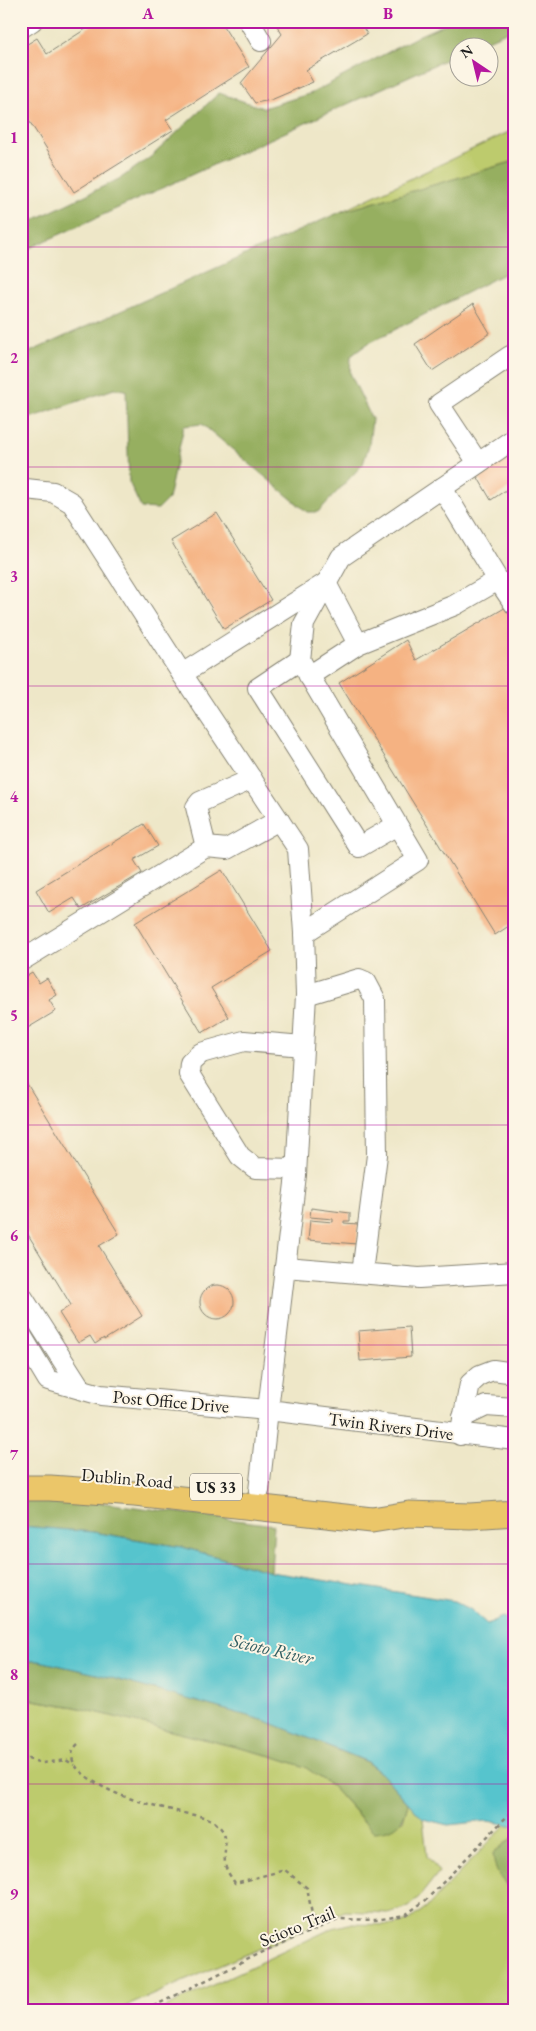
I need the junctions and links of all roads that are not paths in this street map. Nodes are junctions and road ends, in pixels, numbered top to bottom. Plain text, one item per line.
1 (32, 21) edge
2 (249, 21) edge
3 (21, 28) edge
4 (261, 40) dead end
5 (515, 363) edge
6 (515, 438) edge
7 (478, 463) junction
8 (442, 488) junction
9 (21, 490) edge
10 (498, 580) junction
11 (326, 583) junction
12 (515, 606) edge
13 (358, 644) junction
14 (304, 668) junction
15 (182, 674) junction
16 (252, 779) junction
17 (279, 820) junction
18 (397, 825) junction
19 (206, 847) junction
20 (304, 933) junction
21 (21, 961) edge
22 (306, 995) junction
23 (303, 1046) junction
24 (296, 1169) junction
25 (285, 1267) junction
26 (515, 1272) edge
27 (362, 1274) junction
28 (21, 1295) edge
29 (21, 1335) edge
30 (515, 1373) edge
31 (82, 1390) junction
32 (515, 1408) edge
33 (268, 1410) junction
34 (462, 1426) junction
35 (515, 1440) edge
36 (21, 1472) edge
37 (21, 1488) edge
38 (259, 1491) junction
39 (515, 1513) edge
40 (409, 1514) junction

1 - 3 street
2 - 4 street
5 - 7 street
6 - 7 street
7 - 8 street
8 - 10 street
8 - 11 street
9 - 15 street
10 - 12 street
10 - 13 street
11 - 13 street
11 - 14 street
11 - 15 street
13 - 14 street
14 - 18 street
14 - 18 street
15 - 16 street
16 - 17 street
16 - 19 street
17 - 19 street
17 - 20 street
18 - 20 street
19 - 21 street
20 - 22 street
22 - 23 street
22 - 27 street
23 - 24 street
23 - 24 street
24 - 25 street
25 - 27 street
25 - 33 street
26 - 27 street
28 - 31 street
29 - 31 street, Post Office Drive
30 - 34 street
31 - 33 street, Post Office Drive
32 - 34 street
33 - 34 street, Twin Rivers Drive
33 - 38 street
34 - 35 street, Twin Rivers Drive
36 - 38 main road, Dublin Road / US 33
37 - 40 main road, Dublin Road / US 33
38 - 40 main road, Dublin Road / US 33
39 - 40 main road, Dublin Road / US 33

